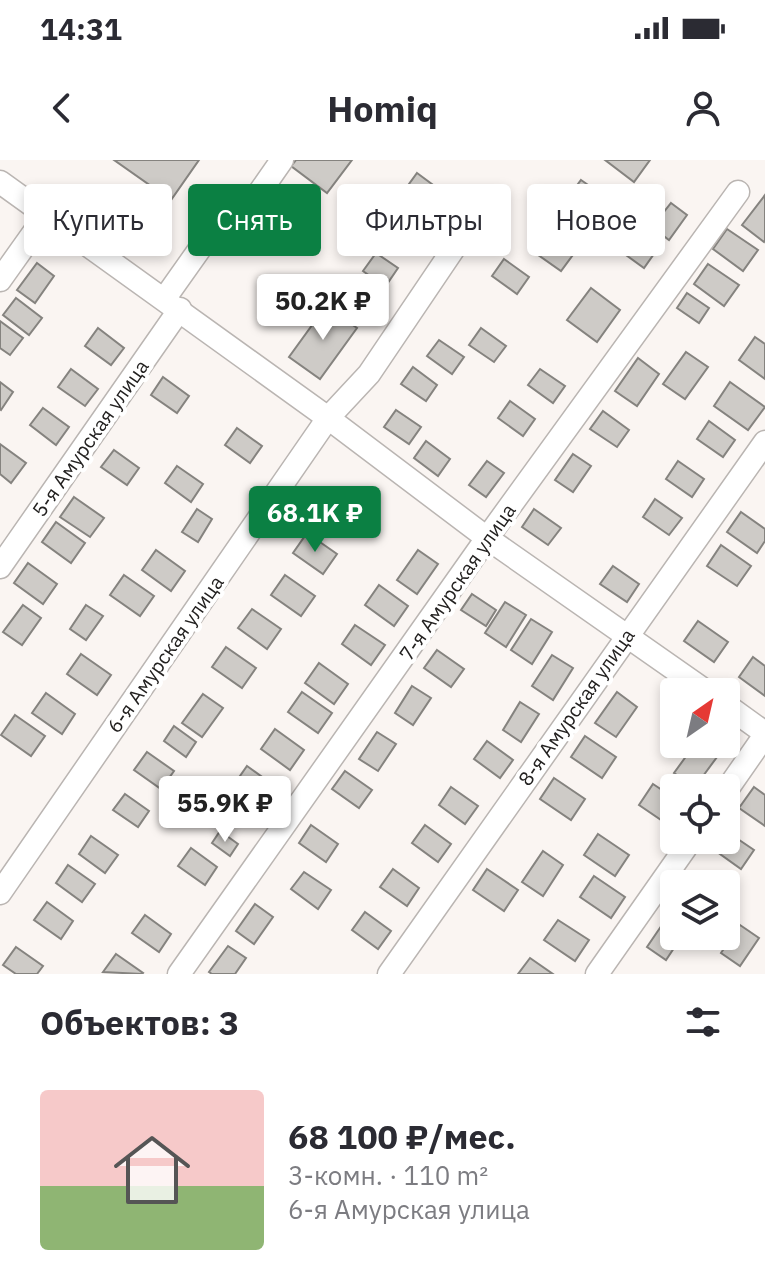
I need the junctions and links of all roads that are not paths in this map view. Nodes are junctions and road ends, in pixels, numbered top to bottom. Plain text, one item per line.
1 (282, 160) edge
2 (0, 182) edge
3 (738, 192) dead end
4 (24, 198) edge
5 (24, 246) edge
6 (105, 256) edge
7 (449, 256) edge
8 (0, 280) edge
9 (172, 304) junction
10 (328, 418) junction
11 (765, 442) edge
12 (487, 538) junction
13 (0, 567) edge
14 (626, 635) junction
15 (687, 678) edge
16 (740, 715) edge
17 (765, 734) edge
18 (738, 774) edge
19 (681, 854) edge
20 (0, 893) edge
21 (179, 974) edge
22 (389, 974) edge
23 (597, 974) edge

1 - 9 street, 5-я Амурская улица
2 - 4 street
3 - 12 street, 7-я Амурская улица
5 - 8 street
6 - 9 street
7 - 10 street, 6-я Амурская улица
9 - 10 street
9 - 13 street, 5-я Амурская улица
10 - 12 street
10 - 20 street, 6-я Амурская улица
11 - 14 street, 8-я Амурская улица
12 - 14 street
12 - 21 street, 7-я Амурская улица
14 - 15 street
14 - 22 street, 8-я Амурская улица
16 - 17 street
17 - 18 street
19 - 23 street

